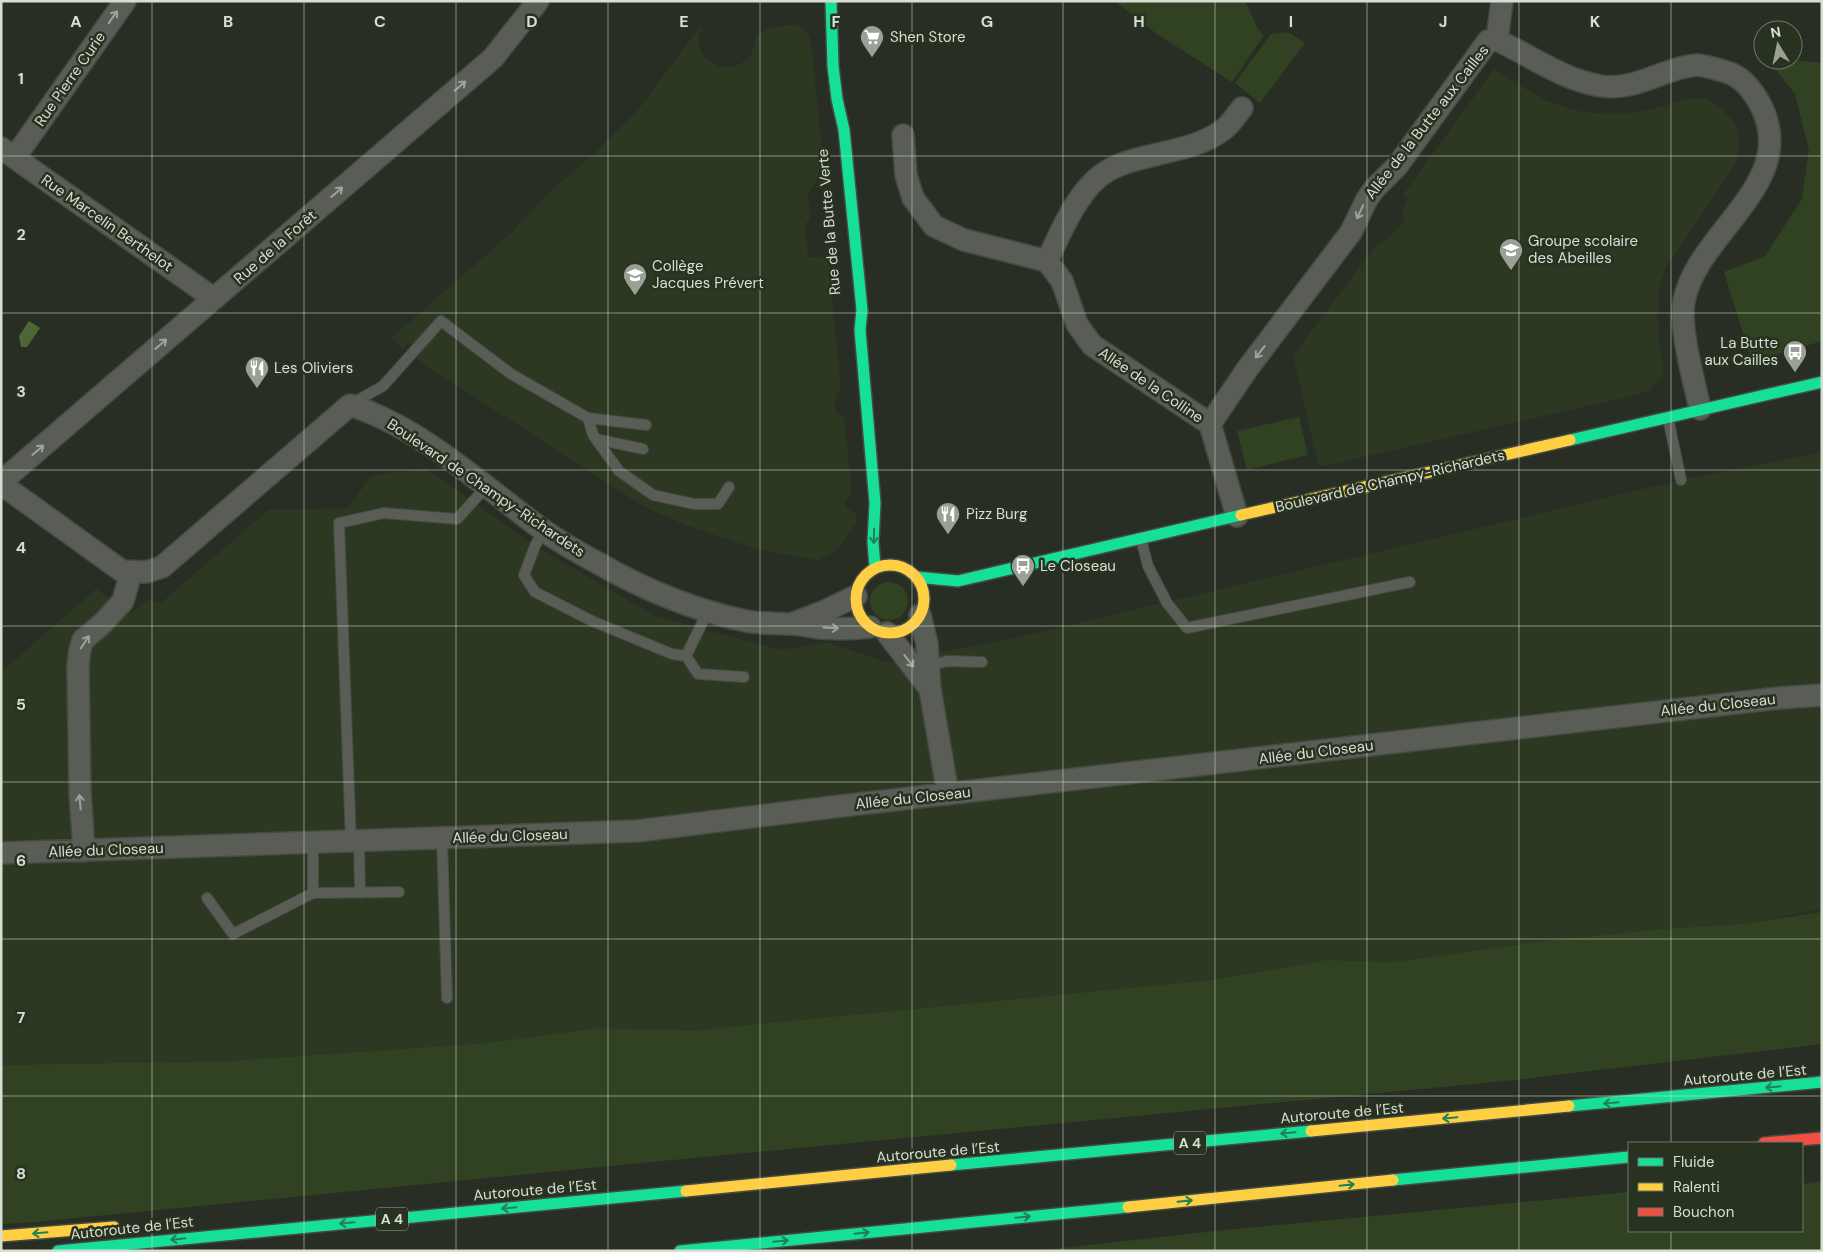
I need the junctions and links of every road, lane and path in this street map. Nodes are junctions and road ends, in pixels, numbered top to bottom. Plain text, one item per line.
1 (125, 1) edge
2 (538, 1) edge
3 (830, 1) edge
4 (1502, 1) edge
5 (1497, 40) junction
6 (1242, 108) dead end
7 (903, 135) dead end
8 (8, 153) edge
9 (1047, 262) junction
10 (213, 298) junction
11 (1822, 382) edge
12 (350, 404) junction
13 (1700, 409) junction
14 (1667, 417) junction
15 (588, 418) junction
16 (1210, 424) junction
17 (646, 426) dead end
18 (596, 439) junction
19 (643, 449) dead end
20 (1681, 480) dead end
21 (1, 483) edge
22 (487, 486) junction
23 (729, 487) dead end
24 (875, 503) junction
25 (1236, 516) junction
26 (885, 525) dead end
27 (544, 530) junction
28 (1141, 538) junction
29 (874, 568) junction
30 (132, 572) junction
31 (916, 577) junction
32 (958, 581) junction
33 (1410, 582) dead end
34 (947, 589) dead end
35 (856, 596) junction
36 (936, 597) dead end
37 (922, 610) junction
38 (708, 611) junction
39 (792, 624) junction
40 (878, 630) junction
41 (686, 656) junction
42 (982, 662) dead end
43 (929, 666) junction
44 (744, 677) dead end
45 (930, 689) junction
46 (1822, 695) edge
47 (948, 794) junction
48 (442, 839) junction
49 (355, 842) junction
50 (313, 844) junction
51 (84, 851) junction
52 (1, 853) edge
53 (360, 892) junction
54 (399, 892) dead end
55 (313, 893) junction
56 (207, 898) dead end
57 (447, 998) dead end
58 (1822, 1082) edge
59 (1822, 1138) edge
60 (1776, 1142) edge
61 (1628, 1157) edge
62 (129, 1225) dead end
63 (197, 1226) dead end
64 (226, 1234) junction
65 (1, 1236) edge
66 (58, 1251) edge
67 (680, 1251) edge

8 -> 1 street, Rue Pierre Curie
10 -> 2 street, Rue de la Forêt
3 - 24 main road, Rue de la Butte Verte
4 - 5 street
5 - 13 street, Allée de la Butte aux Cailles
5 -> 16 street, Allée de la Butte aux Cailles
6 - 9 street
7 - 9 street
8 - 10 street, Rue Marcelin Berthelot
9 - 16 street, Allée de la Colline
21 -> 10 street, Rue de la Forêt
11 - 13 main road, Boulevard de Champy-Richardets
12 - 15 lane
12 - 22 street, Boulevard de Champy-Richardets
12 - 30 street
13 - 14 main road, Boulevard de Champy-Richardets
14 - 20 lane
14 - 25 main road, Boulevard de Champy-Richardets
15 - 17 lane
15 - 18 lane
16 - 25 street, Allée de la Colline
18 - 19 lane
18 - 23 lane
21 - 30 street
22 - 27 street, Boulevard de Champy-Richardets
22 - 49 lane
24 - 26 main road, Rue de la Butte Verte
24 -> 29 main road, Rue de la Butte Verte
25 - 28 main road, Boulevard de Champy-Richardets
27 - 38 street, Boulevard de Champy-Richardets
27 - 41 lane
28 - 32 main road, Boulevard de Champy-Richardets
28 - 33 lane
29 - 31 main road
29 - 35 main road
51 -> 30 street
31 - 32 main road, Boulevard de Champy-Richardets
31 - 37 main road
32 - 34 main road, Boulevard de Champy-Richardets
35 - 39 street, Boulevard de Champy-Richardets
35 - 40 main road
36 - 37 main road
37 - 40 main road
37 - 43 street
38 - 39 street, Boulevard de Champy-Richardets
38 - 41 lane
39 -> 40 street, Boulevard de Champy-Richardets
40 -> 45 street
41 - 44 lane
42 - 43 lane
43 - 45 street
45 - 47 street
46 - 47 street, Allée du Closeau
47 - 48 street, Allée du Closeau
48 - 49 street, Allée du Closeau
48 - 57 lane
49 - 50 street, Allée du Closeau
49 - 53 lane
50 - 51 street, Allée du Closeau
50 - 55 lane
51 - 52 street, Allée du Closeau
53 - 54 lane
53 - 55 lane
55 - 56 lane
58 -> 64 main road, Autoroute de l’Est / A 4
59 - 60 main road
67 -> 61 main road
62 -> 65 main road
63 - 64 main road
64 -> 66 main road, Autoroute de l’Est / A 4

